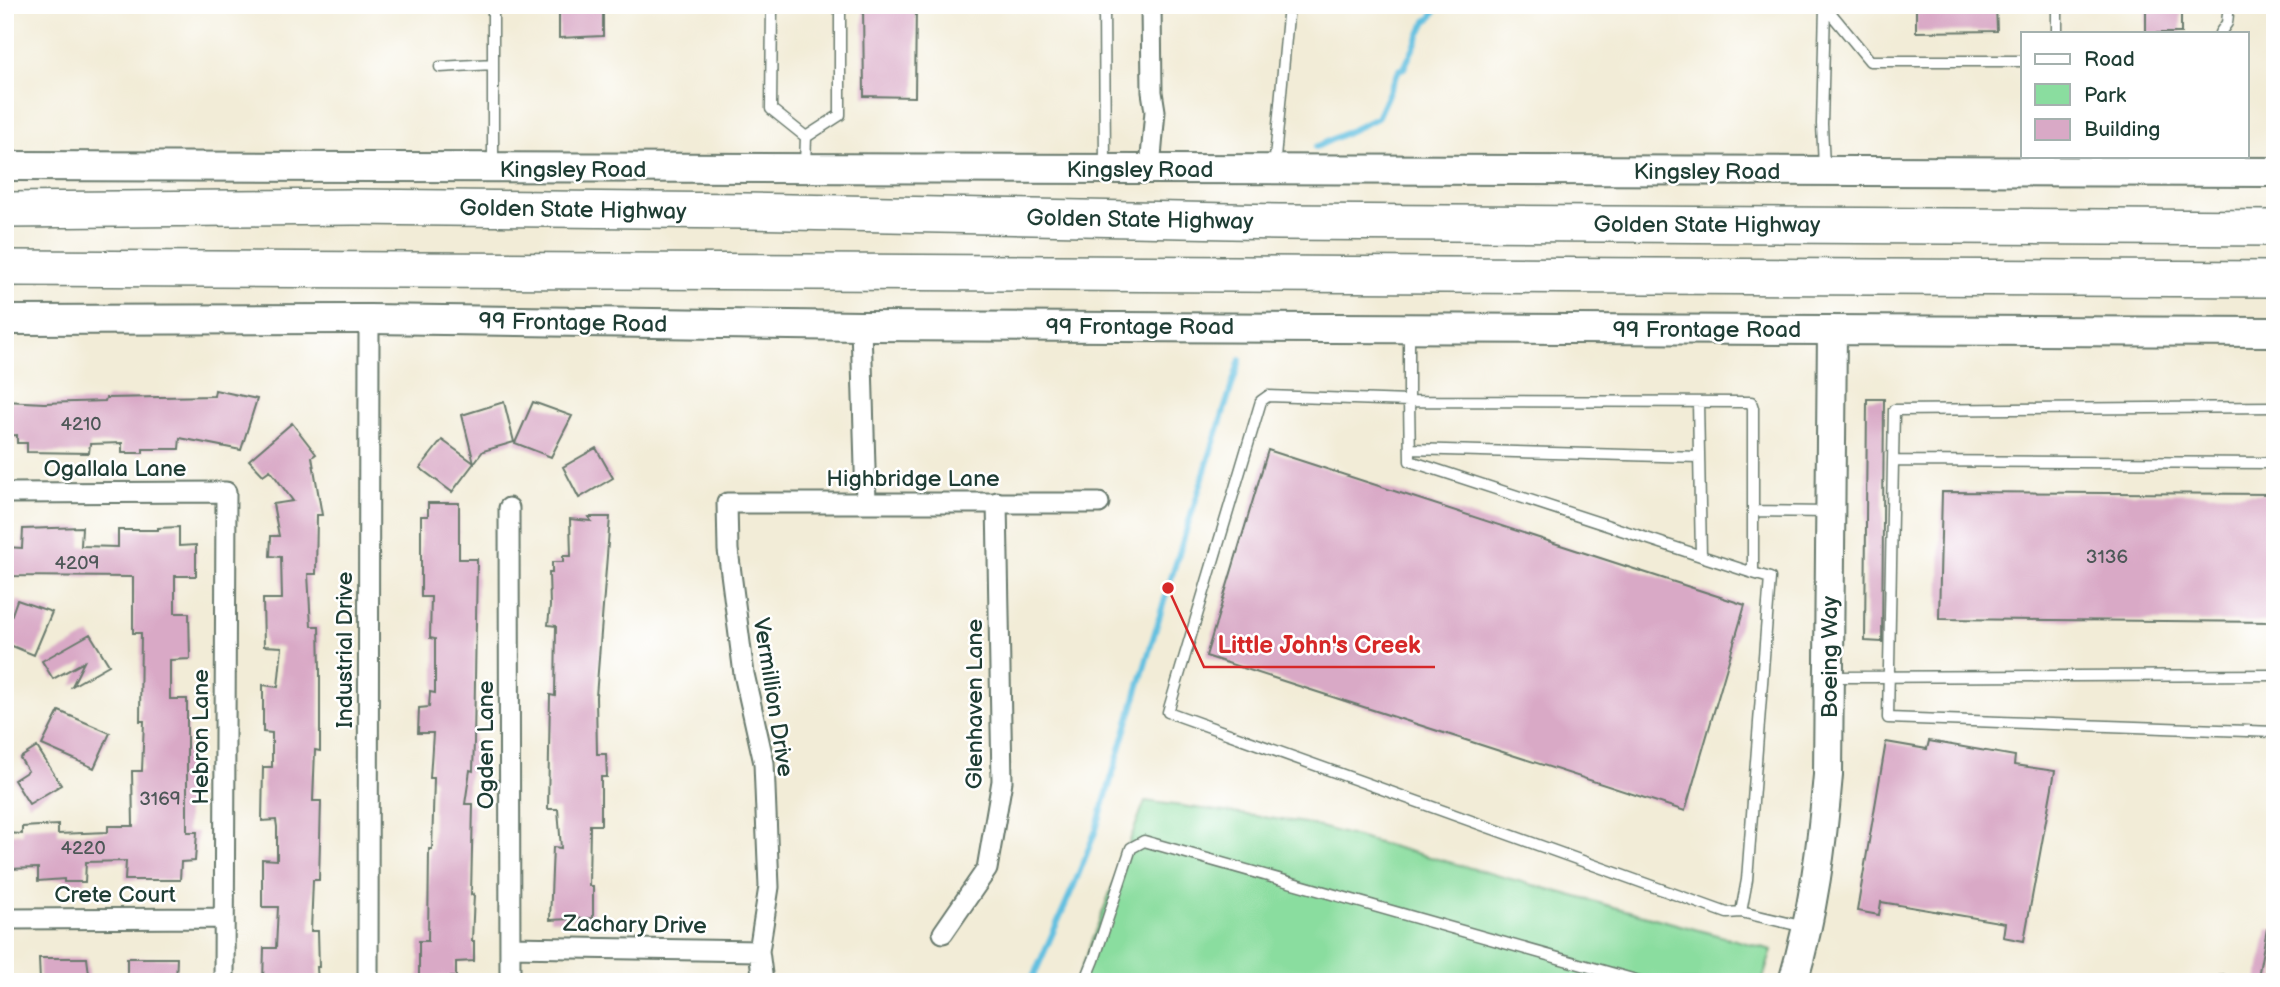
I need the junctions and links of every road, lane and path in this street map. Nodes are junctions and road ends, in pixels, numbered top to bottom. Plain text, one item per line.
1 (493, 5) edge
2 (772, 5) edge
3 (840, 5) edge
4 (1104, 5) edge
5 (1151, 5) edge
6 (1289, 5) edge
7 (2057, 5) edge
8 (2229, 5) edge
9 (1825, 6) edge
10 (2057, 32) edge
11 (2221, 32) edge
12 (2021, 61) edge
13 (493, 64) junction
14 (440, 67) dead end
15 (806, 137) junction
16 (5, 166) edge
17 (493, 169) junction
18 (804, 169) junction
19 (1105, 169) junction
20 (1150, 169) junction
21 (1274, 170) junction
22 (1825, 171) junction
23 (2275, 172) edge
24 (5, 210) edge
25 (2275, 228) edge
26 (5, 268) edge
27 (2275, 279) edge
28 (369, 319) junction
29 (5, 320) edge
30 (861, 326) junction
31 (1409, 327) junction
32 (1832, 330) junction
33 (2275, 332) edge
34 (1409, 401) junction
35 (1698, 402) junction
36 (2275, 407) edge
37 (1410, 449) junction
38 (1699, 457) junction
39 (1893, 461) junction
40 (2275, 463) edge
41 (226, 492) joint
42 (5, 493) edge
43 (997, 502) junction
44 (727, 503) joint
45 (866, 503) junction
46 (1099, 503) dead end
47 (509, 508) dead end
48 (1753, 511) junction
49 (1830, 512) junction
50 (1701, 556) junction
51 (1753, 573) junction
52 (2275, 675) edge
53 (1828, 677) junction
54 (1888, 679) junction
55 (2275, 732) edge
56 (1741, 912) junction
57 (224, 918) junction
58 (5, 919) edge
59 (1806, 928) junction
60 (943, 933) dead end
61 (510, 947) junction
62 (759, 951) junction
63 (224, 982) edge
64 (368, 982) edge
65 (510, 982) edge
66 (763, 982) edge
67 (1085, 982) edge
68 (1643, 982) edge
69 (1793, 982) edge

1 - 13 lane
2 - 15 lane
3 - 15 lane
4 - 19 lane
5 - 20 street
6 - 21 lane
7 - 10 lane
8 - 11 lane
9 - 12 lane
9 - 22 lane
13 - 14 lane
13 - 17 lane
15 - 18 lane
16 - 17 street, Kingsley Road
17 - 18 street, Kingsley Road
18 - 19 street, Kingsley Road
19 - 20 street, Kingsley Road
20 - 21 street, Kingsley Road
21 - 22 street, Kingsley Road
22 - 23 street, Kingsley Road
24 - 25 highway, Golden State Highway
26 - 27 highway
28 - 29 street, 99 Frontage Road
28 - 30 street, 99 Frontage Road
28 - 64 street, Industrial Drive
30 - 31 street, 99 Frontage Road
30 - 45 street
31 - 32 street, 99 Frontage Road
31 - 34 lane
32 - 33 street, 99 Frontage Road
32 - 49 street, Boeing Way
34 - 35 lane
34 - 37 lane
34 - 56 lane
35 - 38 lane
35 - 48 lane
36 - 39 lane
37 - 38 lane
37 - 50 lane
38 - 50 lane
39 - 40 lane
39 - 54 lane
41 - 42 street, Ogallala Lane
41 - 57 street, Hebron Lane
43 - 45 street, Highbridge Lane
43 - 46 street, Highbridge Lane
43 - 60 street, Glenhaven Lane
44 - 45 street, Highbridge Lane
44 - 62 street, Vermillion Drive
47 - 61 street, Ogden Lane
48 - 49 lane
48 - 51 lane
49 - 53 street, Boeing Way
50 - 51 lane
51 - 56 lane
52 - 54 lane
53 - 54 lane
53 - 59 street, Boeing Way
54 - 55 lane
56 - 59 lane
57 - 58 street, Crete Court
57 - 63 street, Hebron Lane
59 - 69 street, Boeing Way
61 - 62 street, Zachary Drive
61 - 65 street, Ogden Lane
62 - 66 street, Vermillion Drive
67 - 68 lane

